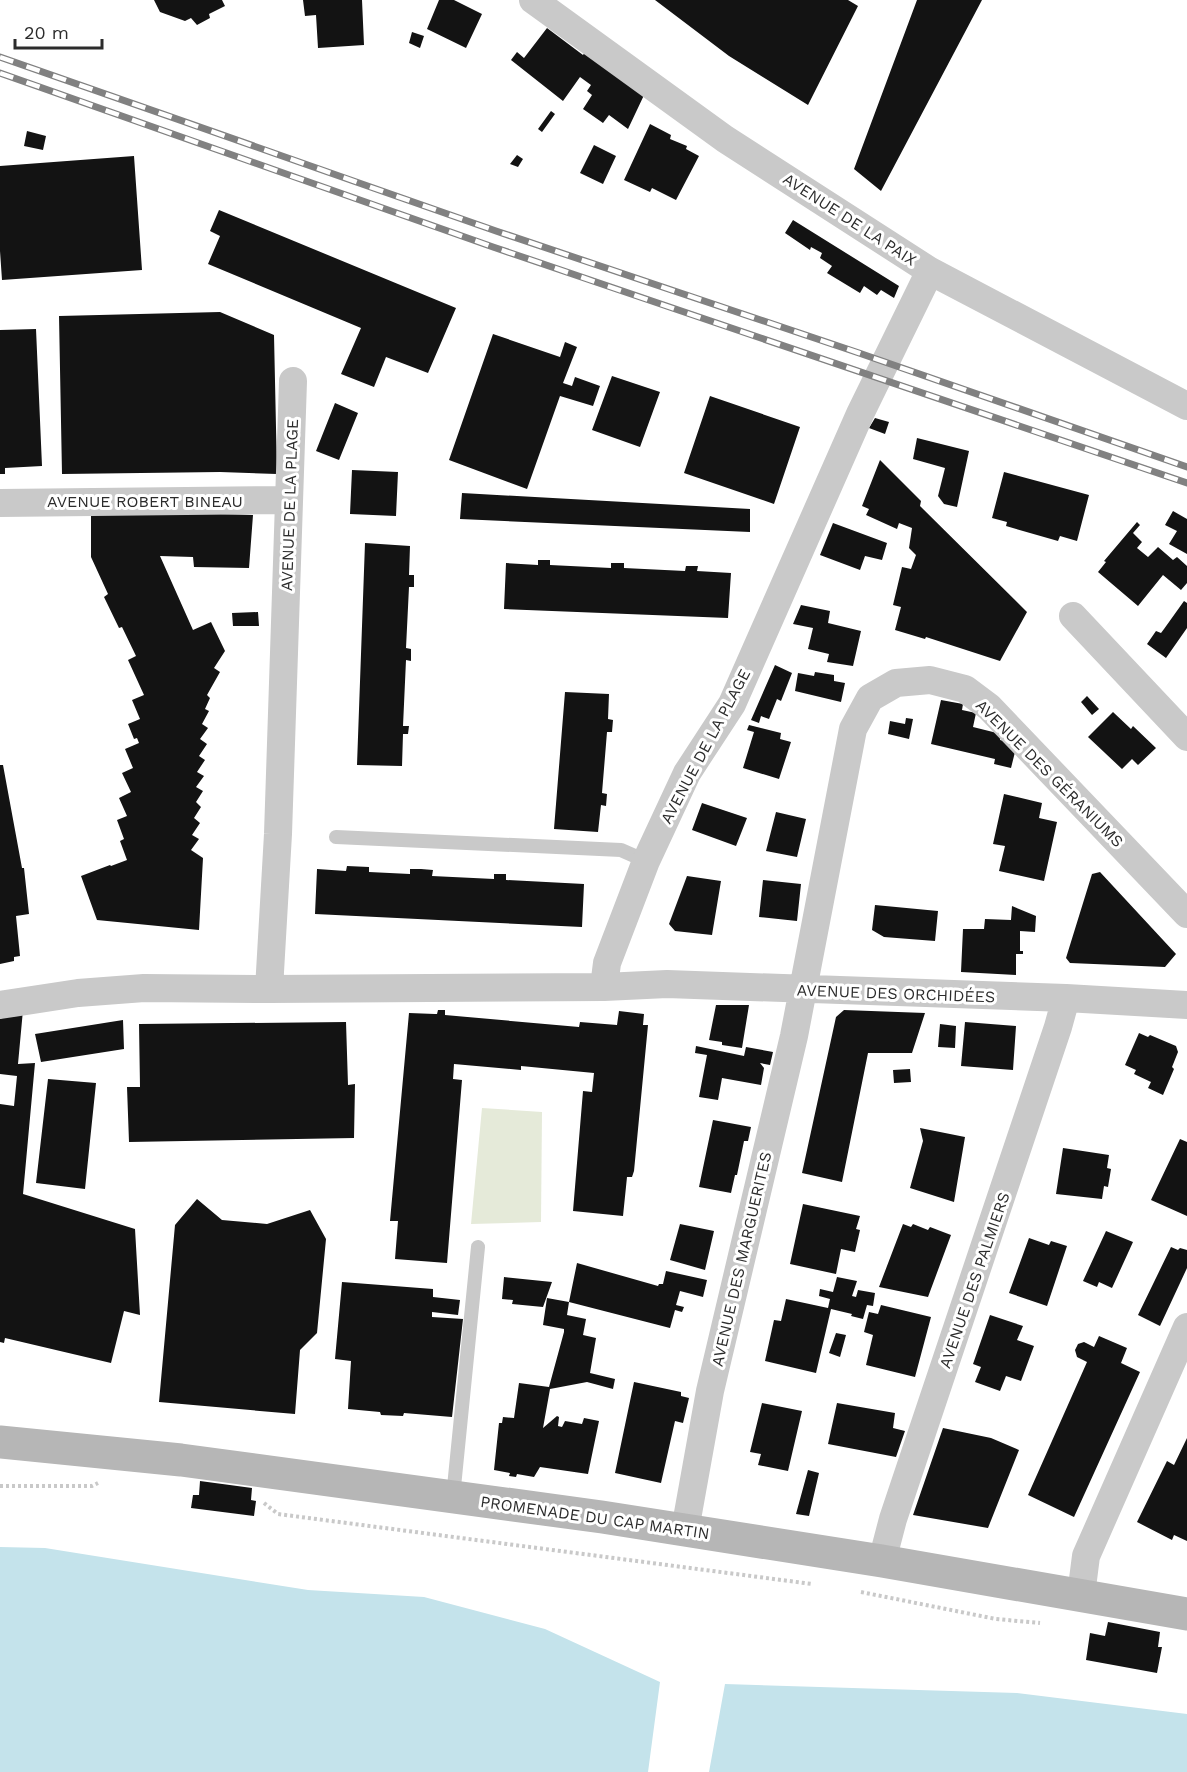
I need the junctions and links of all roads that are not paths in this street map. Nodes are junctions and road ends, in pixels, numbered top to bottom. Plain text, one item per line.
1 (533, 0) edge
2 (930, 271) junction
3 (293, 381) dead end
4 (1187, 406) edge
5 (289, 500) junction
6 (0, 502) edge
7 (1073, 616) dead end
8 (1187, 737) edge
9 (336, 837) dead end
10 (646, 861) junction
11 (1187, 914) edge
12 (604, 987) junction
13 (269, 989) junction
14 (803, 990) junction
15 (1066, 998) junction
16 (0, 1005) edge
17 (1187, 1005) edge
18 (478, 1247) dead end
19 (1187, 1327) edge
20 (0, 1442) edge
21 (453, 1497) junction
22 (685, 1530) junction
23 (882, 1561) junction
24 (1081, 1595) junction
25 (1187, 1614) edge

1 - 2 street, AVENUE DE LA PAIX
2 - 4 street, AVENUE DE LA PAIX
2 - 10 street, AVENUE DE LA PLAGE
3 - 5 street, AVENUE DE LA PLAGE
5 - 6 street, AVENUE ROBERT BINEAU
5 - 13 street, AVENUE DE LA PLAGE
7 - 8 street
9 - 10 lane
10 - 12 street, AVENUE DE LA PLAGE
11 - 14 street, AVENUE DES GÉRANIUMS
12 - 13 street
12 - 14 street, AVENUE DES ORCHIDÉES
13 - 16 street
14 - 15 street, AVENUE DES ORCHIDÉES
14 - 22 street, AVENUE DES MARGUERITES
15 - 17 street, AVENUE DES ORCHIDÉES
15 - 23 street, AVENUE DES PALMIERS
18 - 21 lane
19 - 24 street
20 - 21 main road, PROMENADE DU CAP MARTIN
21 - 22 main road, PROMENADE DU CAP MARTIN
22 - 23 main road, PROMENADE DU CAP MARTIN
23 - 24 main road, PROMENADE DU CAP MARTIN
24 - 25 main road, PROMENADE DU CAP MARTIN

